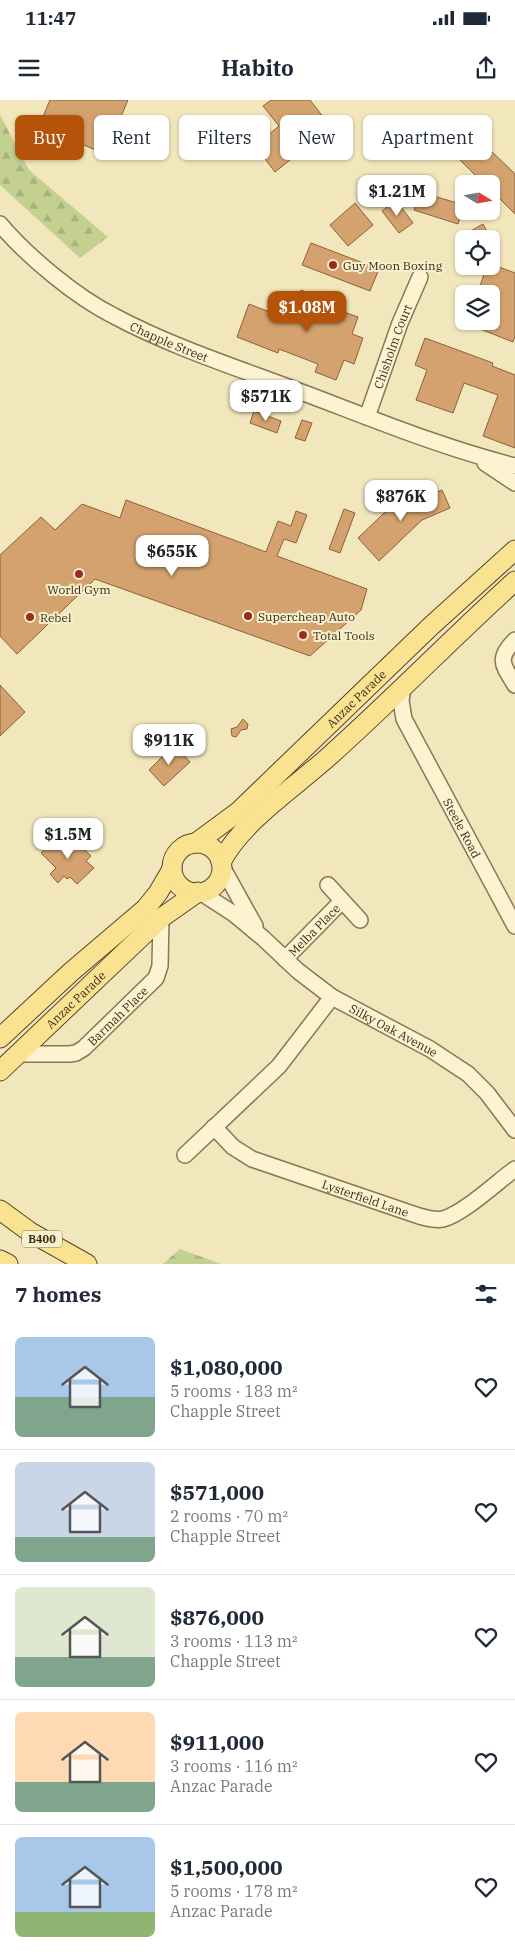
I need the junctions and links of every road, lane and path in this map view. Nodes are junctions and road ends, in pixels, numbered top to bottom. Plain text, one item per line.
1 (0, 224) edge
2 (420, 277) dead end
3 (367, 417) junction
4 (476, 456) junction
5 (515, 466) edge
6 (515, 483) edge
7 (515, 550) edge
8 (515, 581) edge
9 (515, 640) edge
10 (515, 685) edge
11 (403, 687) junction
12 (372, 717) junction
13 (409, 731) junction
14 (196, 843) junction
15 (221, 864) junction
16 (172, 869) junction
17 (328, 885) dead end
18 (199, 892) junction
19 (342, 901) junction
20 (161, 918) junction
21 (360, 920) dead end
22 (515, 926) edge
23 (263, 938) junction
24 (285, 959) junction
25 (332, 997) junction
26 (0, 1038) edge
27 (18, 1054) junction
28 (0, 1072) edge
29 (214, 1127) junction
30 (515, 1130) edge
31 (185, 1155) dead end
32 (515, 1169) edge
33 (0, 1210) edge
34 (0, 1260) edge
35 (8, 1264) edge
36 (87, 1264) edge

1 - 3 street, Chapple Street
2 - 3 street, Chisholm Court
3 - 4 street, Chapple Street
4 - 5 street, Chapple Street
4 - 6 street, Chapple Street
7 - 14 main road, Anzac Parade
8 - 11 main road, Anzac Parade
9 - 10 street
11 - 12 main road, Anzac Parade
11 - 13 street, Steele Road
12 - 13 street, Steele Road
12 - 15 main road, Anzac Parade
13 - 22 street, Steele Road
14 - 15 main road
14 - 16 main road
15 - 18 main road
15 - 23 street, Silky Oak Avenue
16 - 18 main road
16 - 26 main road, Anzac Parade
17 - 19 street, Melba Place
18 - 20 main road, Anzac Parade
18 - 23 street, Silky Oak Avenue
19 - 21 street, Melba Place
19 - 24 street, Melba Place
20 - 27 main road, Anzac Parade
20 - 27 street, Barmah Place
23 - 24 street, Silky Oak Avenue
24 - 25 street, Silky Oak Avenue
25 - 29 street
25 - 30 street, Silky Oak Avenue
27 - 28 main road, Anzac Parade
29 - 31 street
29 - 32 street, Lysterfield Lane
33 - 36 main road, B400
34 - 35 main road

